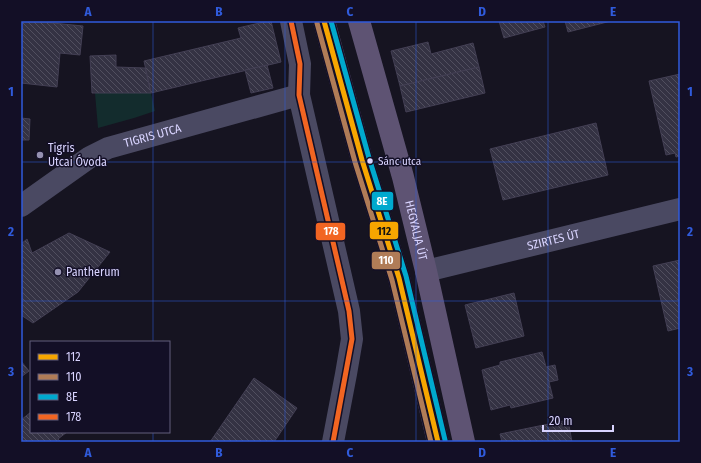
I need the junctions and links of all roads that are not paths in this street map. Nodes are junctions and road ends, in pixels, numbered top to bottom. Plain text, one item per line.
1 (291, 21) edge
2 (324, 21) edge
3 (359, 21) edge
4 (299, 95) junction
5 (21, 206) edge
6 (680, 209) edge
7 (426, 271) junction
8 (333, 442) edge
9 (438, 442) edge
10 (464, 442) edge

1 - 4 street
2 - 9 main road
3 - 7 main road, HEGYALJA ÚT
4 - 5 street, TIGRIS UTCA
4 - 8 street
6 - 7 street, SZIRTES ÚT
7 - 10 main road, HEGYALJA ÚT

